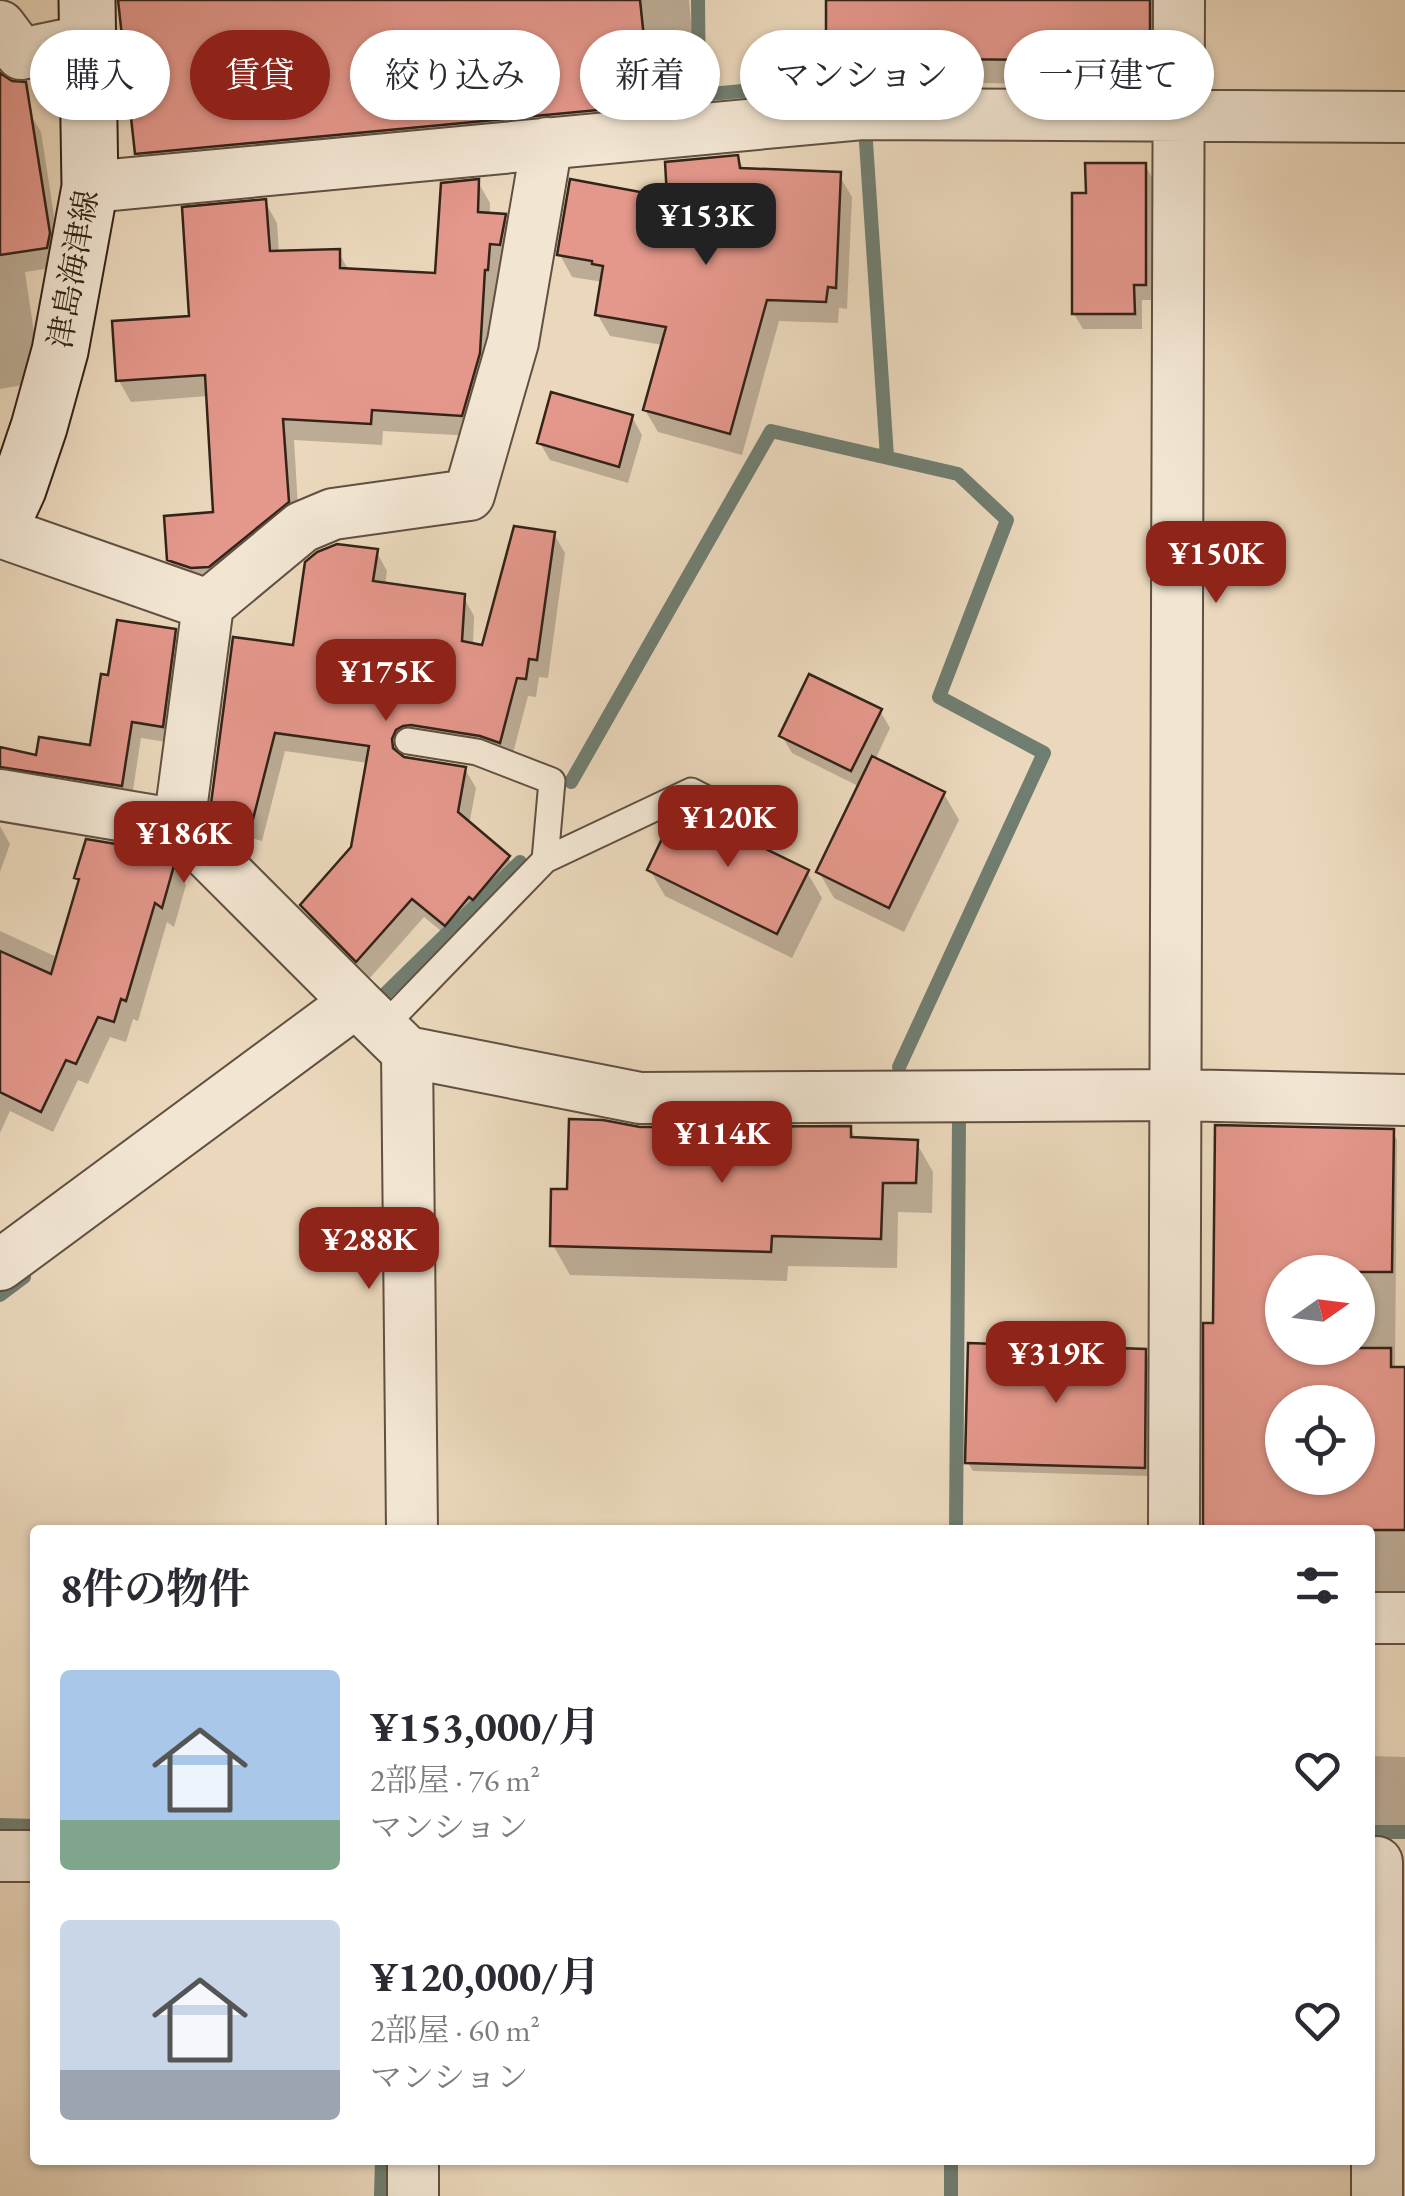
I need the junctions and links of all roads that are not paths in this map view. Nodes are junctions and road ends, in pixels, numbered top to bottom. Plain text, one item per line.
1 (1180, 0) edge
2 (88, 20) edge
3 (1179, 30) edge
4 (7, 46) edge
5 (1004, 115) edge
6 (1214, 116) edge
7 (1405, 118) edge
8 (1178, 120) edge
9 (547, 143) junction
10 (90, 187) junction
11 (0, 530) edge
12 (208, 605) junction
13 (408, 741) dead end
14 (0, 795) edge
15 (179, 825) junction
16 (773, 834) dead end
17 (545, 860) junction
18 (382, 1028) junction
19 (1174, 1095) junction
20 (1405, 1100) edge
21 (0, 1265) edge
22 (412, 1525) edge
23 (1174, 1525) edge
24 (1375, 1618) edge
25 (1405, 1618) edge
26 (0, 1856) edge
27 (30, 1856) edge
28 (1384, 1862) edge
29 (413, 2165) edge
30 (413, 2196) edge
31 (1377, 2196) edge

1 - 3 street
2 - 4 street
2 - 10 main road, 津島海津線
5 - 9 street
6 - 7 street
8 - 19 street
9 - 10 street
9 - 12 street
10 - 11 main road, 津島海津線
11 - 12 street
12 - 15 street
13 - 17 lane
14 - 15 street
15 - 18 street
16 - 17 lane
17 - 18 lane
18 - 19 street
18 - 21 street
18 - 22 street
19 - 20 street
19 - 23 street
24 - 25 street
26 - 27 street
28 - 31 street
29 - 30 street

